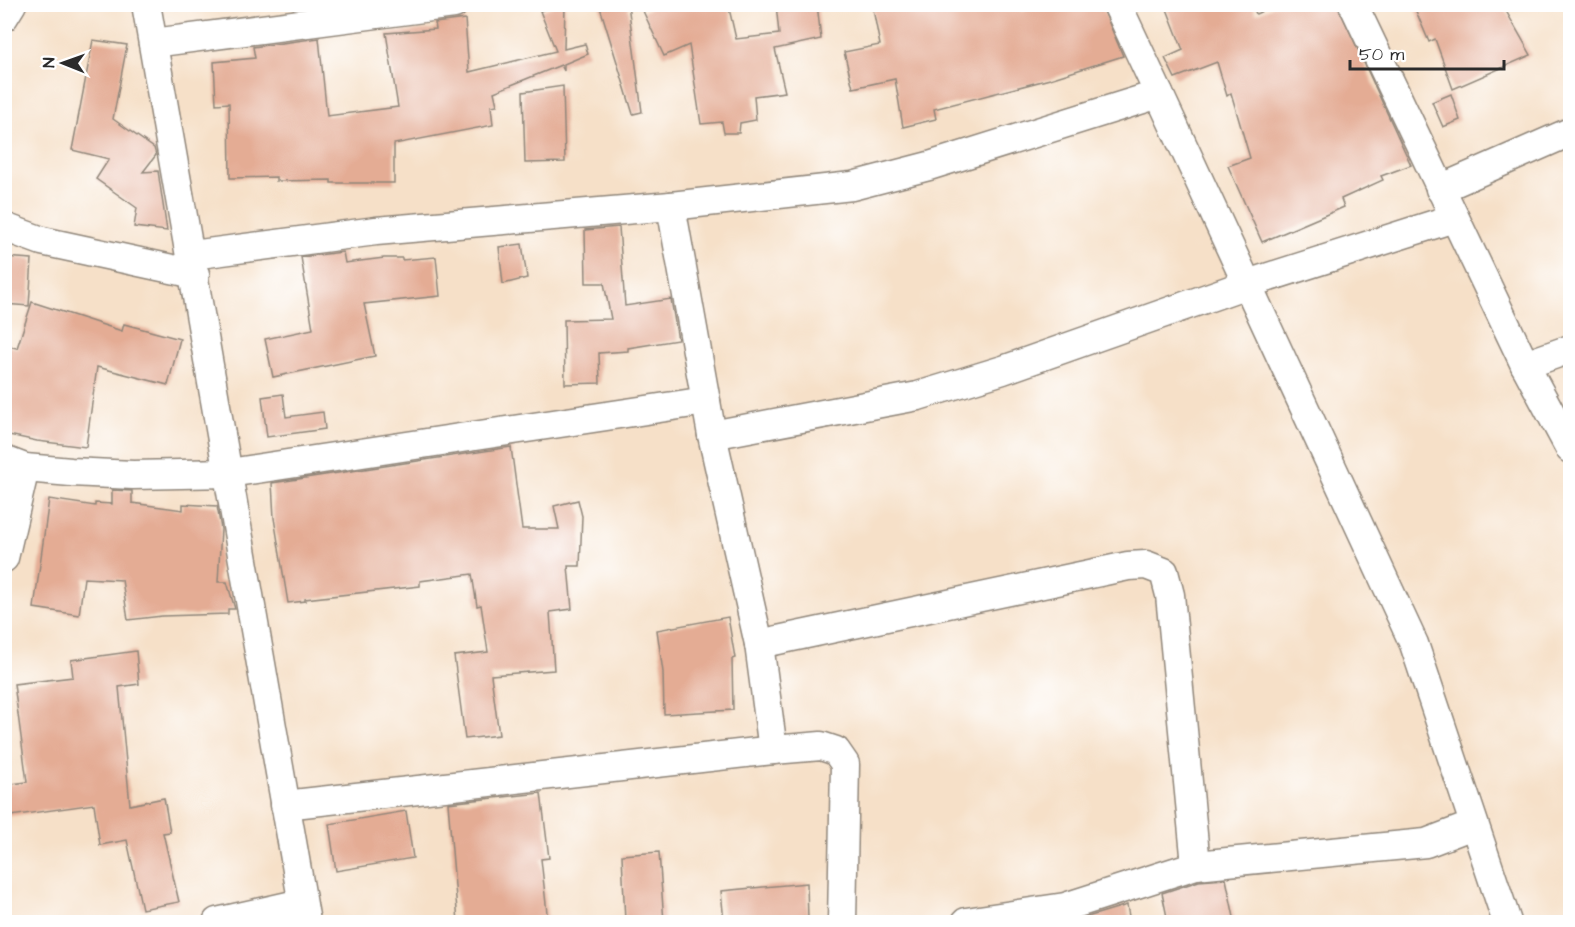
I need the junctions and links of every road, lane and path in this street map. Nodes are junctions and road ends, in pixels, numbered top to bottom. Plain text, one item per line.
1 (12, 4) edge
2 (146, 4) edge
3 (454, 4) edge
4 (1117, 4) edge
5 (1353, 4) edge
6 (372, 10) edge
7 (4, 17) edge
8 (153, 43) junction
9 (1159, 94) junction
10 (1570, 132) edge
11 (1440, 189) junction
12 (671, 206) junction
13 (1454, 218) junction
14 (4, 227) edge
15 (193, 265) junction
16 (1246, 284) junction
17 (1570, 349) edge
18 (1525, 366) junction
19 (706, 401) junction
20 (712, 435) junction
21 (1570, 449) edge
22 (15, 464) edge
23 (229, 473) junction
24 (4, 558) edge
25 (759, 644) junction
26 (773, 750) junction
27 (285, 805) junction
28 (1473, 825) junction
29 (1196, 865) junction
30 (304, 913) edge
31 (216, 922) edge
32 (842, 922) edge
33 (966, 922) edge
34 (1507, 922) edge

1 - 7 street
2 - 8 street
3 - 6 street
4 - 9 street
5 - 11 street
6 - 8 street
8 - 15 street
9 - 12 street
9 - 16 street
10 - 11 street
11 - 13 street
12 - 15 street
12 - 19 street
13 - 16 street
13 - 18 street
14 - 15 street
15 - 23 street
16 - 20 street
16 - 28 street
17 - 18 street
18 - 21 street
19 - 20 street
19 - 23 street
20 - 25 street
22 - 23 street
22 - 24 street
23 - 27 street
25 - 26 street
25 - 29 street
26 - 27 street
26 - 32 street
27 - 30 street
28 - 29 street
28 - 34 street
29 - 33 street
30 - 31 street

